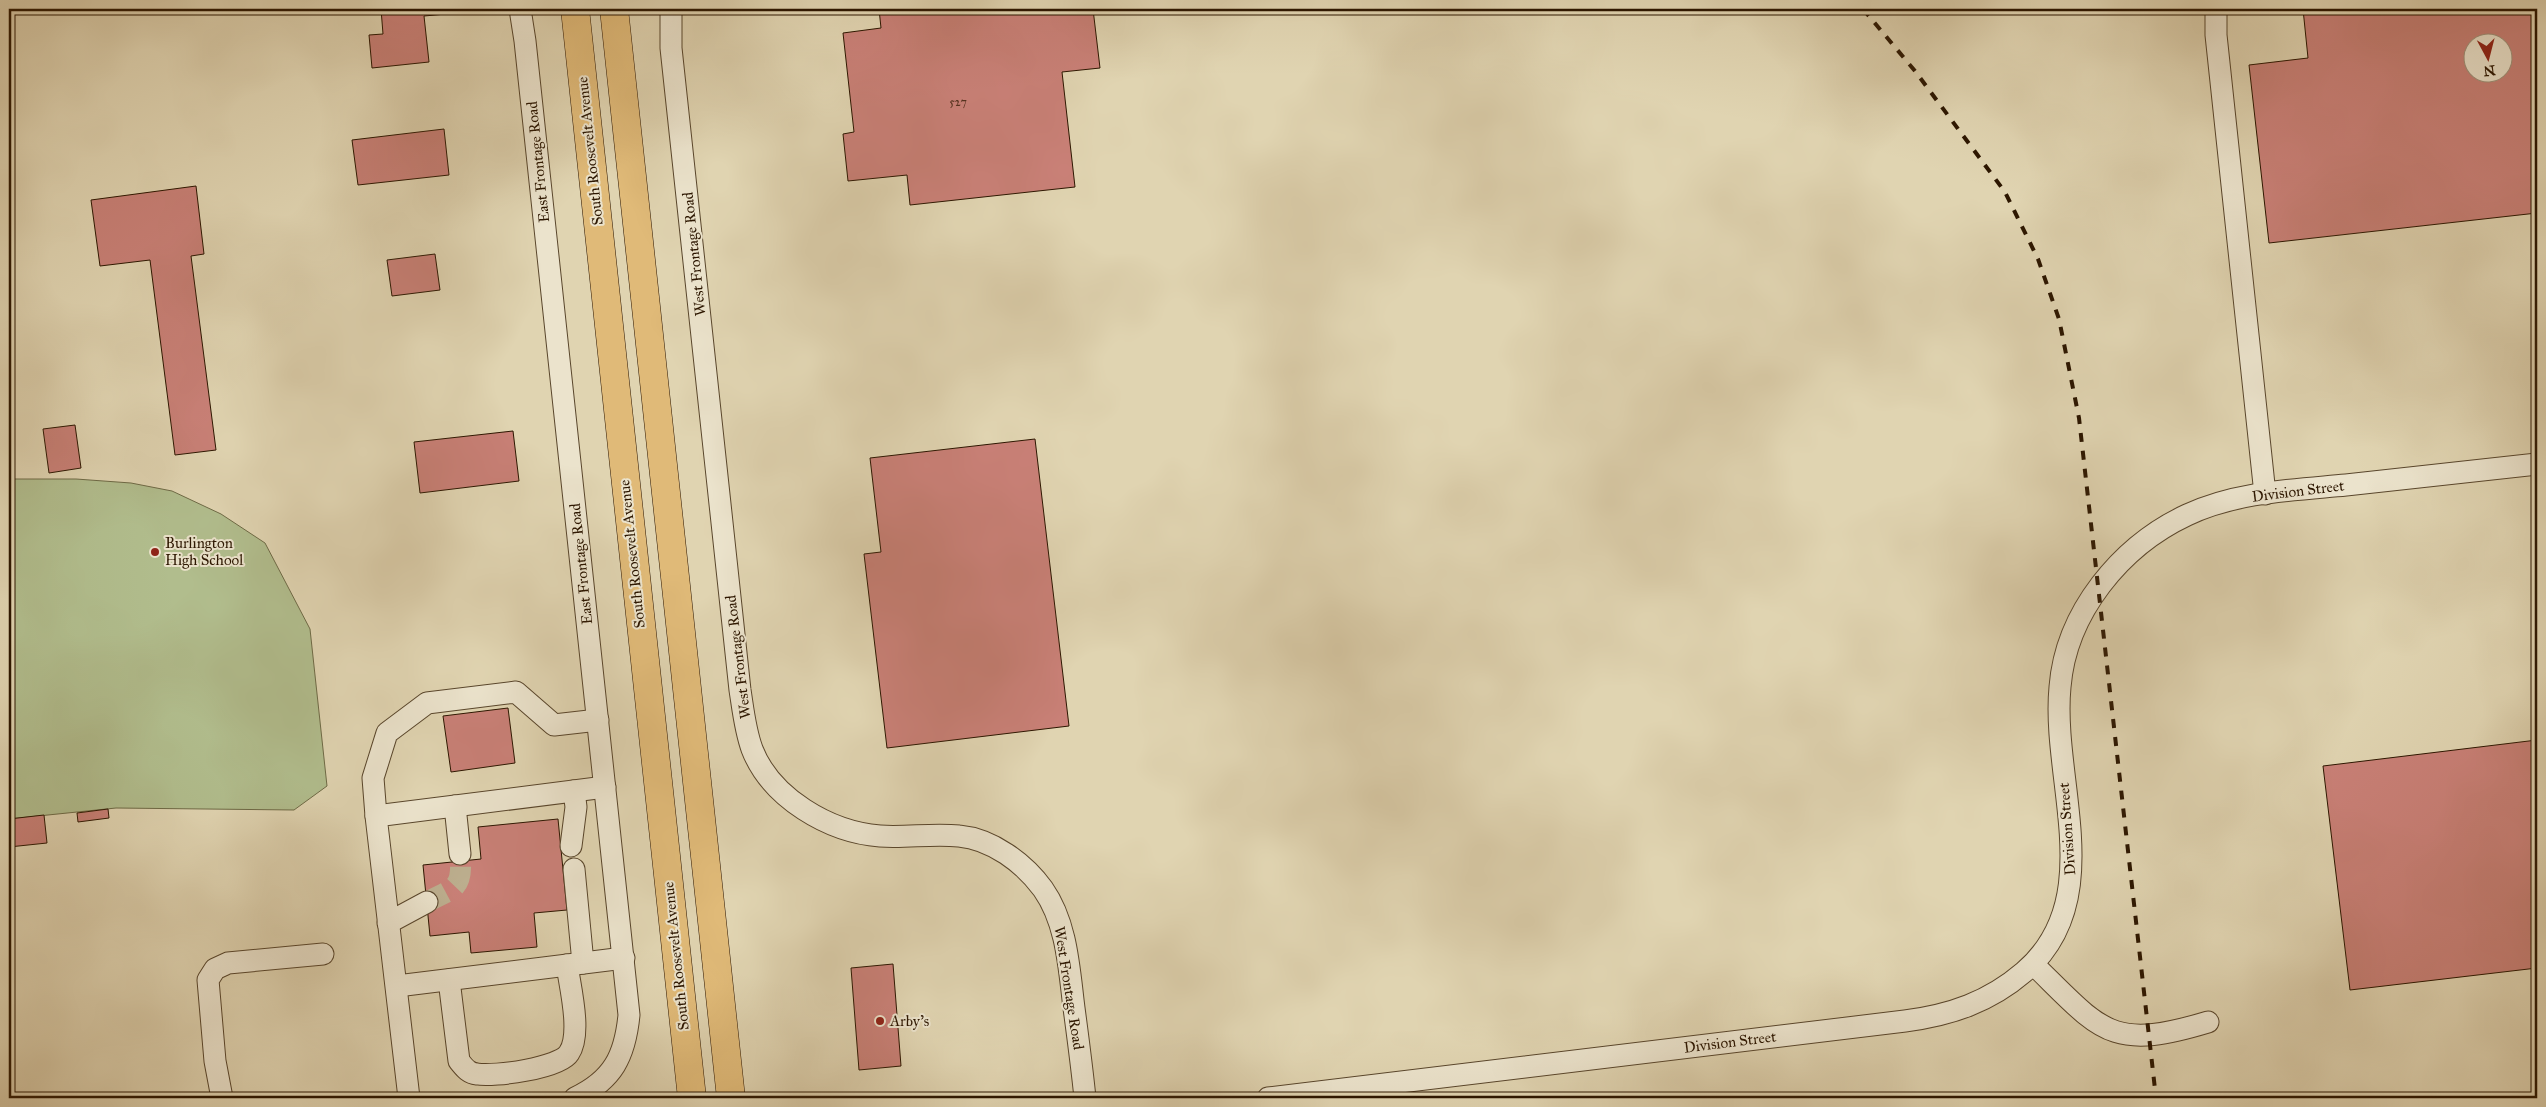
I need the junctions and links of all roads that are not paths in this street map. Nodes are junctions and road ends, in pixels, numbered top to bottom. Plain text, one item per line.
1 (520, 9) edge
2 (575, 9) edge
3 (609, 9) edge
4 (614, 9) edge
5 (671, 9) edge
6 (2216, 9) edge
7 (620, 58) junction
8 (2537, 464) edge
9 (2265, 494) junction
10 (598, 720) junction
11 (605, 787) junction
12 (574, 791) junction
13 (454, 806) junction
14 (376, 816) junction
15 (571, 846) dead end
16 (460, 854) tunnel mouth
17 (574, 869) dead end
18 (427, 902) tunnel mouth
19 (388, 923) junction
20 (323, 954) dead end
21 (624, 958) junction
22 (575, 964) junction
23 (2033, 964) junction
24 (449, 980) junction
25 (397, 986) junction
26 (2208, 1022) dead end
27 (222, 1098) edge
28 (409, 1098) edge
29 (575, 1098) edge
30 (692, 1098) edge
31 (731, 1098) edge
32 (1086, 1098) edge
33 (1268, 1098) edge

1 - 10 street, East Frontage Road
2 - 30 highway, South Roosevelt Avenue
3 - 7 highway
4 - 7 highway
5 - 32 street, West Frontage Road
6 - 9 street
7 - 31 highway
8 - 9 street, Division Street
9 - 23 street, Division Street
10 - 11 street, East Frontage Road
10 - 14 street
11 - 12 street
11 - 21 street, East Frontage Road
12 - 13 street
12 - 15 street
13 - 14 street
13 - 16 street
14 - 19 street
17 - 22 street
18 - 19 street
19 - 25 street
20 - 27 street
21 - 22 street
21 - 29 street, East Frontage Road
22 - 24 street
22 - 24 street
23 - 26 street
23 - 33 street, Division Street
24 - 25 street
25 - 28 street

